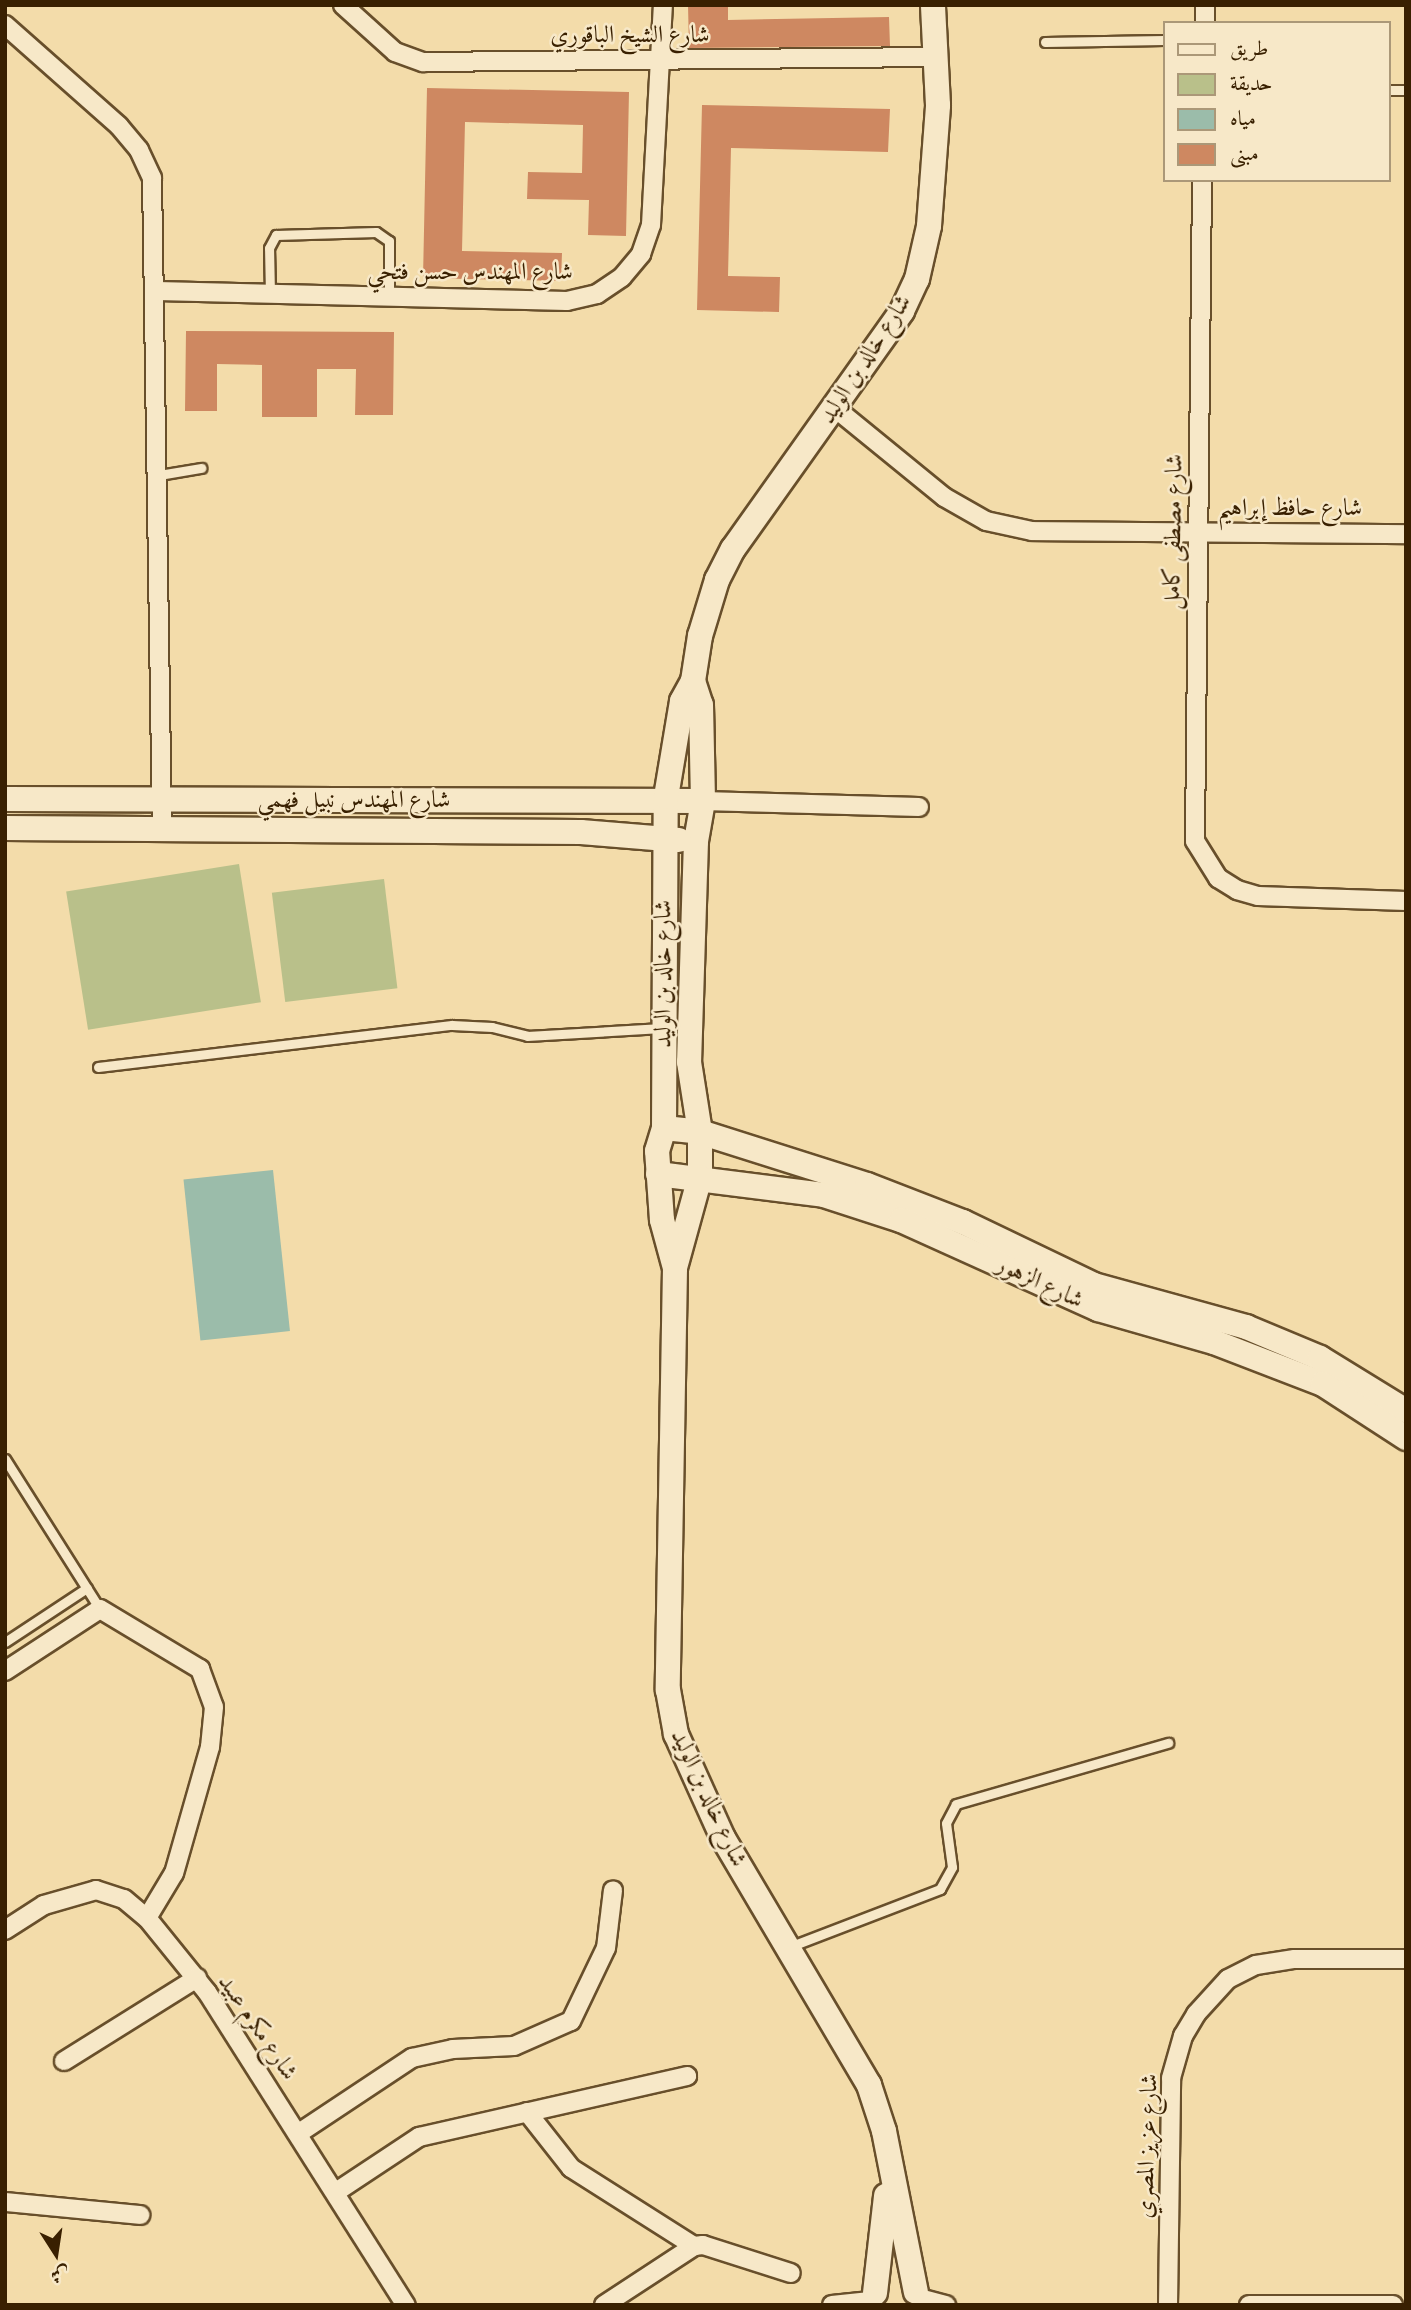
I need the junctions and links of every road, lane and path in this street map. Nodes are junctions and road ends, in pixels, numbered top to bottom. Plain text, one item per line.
1 (343, 5) edge
2 (663, 5) edge
3 (933, 5) edge
4 (5, 25) edge
5 (1162, 40) edge
6 (1045, 42) dead end
7 (937, 57) junction
8 (660, 60) junction
9 (1202, 182) edge
10 (157, 291) junction
11 (270, 294) junction
12 (389, 297) junction
13 (835, 408) junction
14 (201, 468) dead end
15 (159, 475) junction
16 (1197, 532) junction
17 (1406, 534) edge
18 (693, 681) junction
19 (666, 797) junction
20 (5, 799) edge
21 (161, 800) junction
22 (703, 801) junction
23 (919, 807) dead end
24 (5, 828) edge
25 (162, 829) junction
26 (665, 840) junction
27 (696, 841) junction
28 (1406, 901) edge
29 (662, 1028) junction
30 (97, 1067) dead end
31 (664, 1128) junction
32 (700, 1132) junction
33 (658, 1174) junction
34 (701, 1177) junction
35 (675, 1268) junction
36 (1406, 1411) edge
37 (1406, 1438) edge
38 (5, 1459) edge
39 (87, 1588) junction
40 (100, 1609) junction
41 (5, 1642) edge
42 (5, 1671) edge
43 (1168, 1743) dead end
44 (613, 1890) dead end
45 (147, 1918) junction
46 (5, 1930) edge
47 (788, 1947) junction
48 (1406, 1959) edge
49 (197, 1978) junction
50 (64, 2061) dead end
51 (687, 2076) dead end
52 (527, 2112) junction
53 (299, 2133) junction
54 (888, 2167) junction
55 (336, 2192) junction
56 (5, 2202) edge
57 (140, 2215) dead end
58 (694, 2246) junction
59 (792, 2273) dead end
60 (870, 2300) edge
61 (928, 2300) edge
62 (406, 2305) edge
63 (604, 2305) edge
64 (832, 2305) edge
65 (1168, 2305) edge
66 (1249, 2305) edge
67 (1393, 2305) edge

1 - 8 street, شارع الشيخ الباقوري
2 - 8 street, شارع المهندس حسن فتحي
3 - 7 street, شارع خالد بن الوليد
4 - 10 street
5 - 6 lane
7 - 8 street, شارع الشيخ الباقوري
7 - 13 street, شارع خالد بن الوليد
8 - 12 street, شارع المهندس حسن فتحي
9 - 16 street, شارع مصطفى كامل
10 - 11 street, شارع المهندس حسن فتحي
10 - 15 street
11 - 12 street, شارع المهندس حسن فتحي
11 - 12 lane
13 - 16 street, شارع حافظ إبراهيم
13 - 18 street, شارع خالد بن الوليد
14 - 15 lane
15 - 21 street
16 - 17 street, شارع حافظ إبراهيم
16 - 28 street, شارع مصطفى كامل
18 - 19 street, شارع خالد بن الوليد
18 - 22 street, شارع خالد بن الوليد
19 - 21 street, شارع المهندس نبيل فهمي
19 - 22 street, شارع المهندس نبيل فهمي
19 - 26 street, شارع خالد بن الوليد
20 - 21 street, شارع المهندس نبيل فهمي
21 - 25 street
22 - 23 street
22 - 27 street, شارع خالد بن الوليد
24 - 25 street, شارع المهندس نبيل فهمي
25 - 26 street, شارع المهندس نبيل فهمي
26 - 27 street, شارع المهندس نبيل فهمي
26 - 29 street, شارع خالد بن الوليد
27 - 32 street, شارع خالد بن الوليد
29 - 30 lane
29 - 31 street, شارع خالد بن الوليد
31 - 32 street, شارع الزهور
31 - 33 street, شارع خالد بن الوليد
32 - 34 street, شارع خالد بن الوليد
32 - 36 street, شارع الزهور
33 - 34 street, شارع الزهور
33 - 35 street, شارع خالد بن الوليد
34 - 35 street, شارع خالد بن الوليد
34 - 37 street, شارع الزهور
35 - 47 street, شارع خالد بن الوليد
38 - 39 lane
39 - 40 lane
39 - 41 lane
40 - 42 street
40 - 45 street
43 - 47 lane
44 - 53 street
45 - 46 street, شارع مكرم عبيد
45 - 49 street, شارع مكرم عبيد
47 - 54 street, شارع خالد بن الوليد
48 - 65 street, شارع عزيز المصري
49 - 50 street
49 - 53 street, شارع مكرم عبيد
51 - 52 street
52 - 55 street
52 - 58 street
53 - 55 street, شارع مكرم عبيد
54 - 60 street, شارع خالد بن الوليد
54 - 61 street, شارع خالد بن الوليد
55 - 62 street, شارع مكرم عبيد
56 - 57 street
58 - 59 street
58 - 63 street
60 - 61 street
60 - 64 street
66 - 67 street

